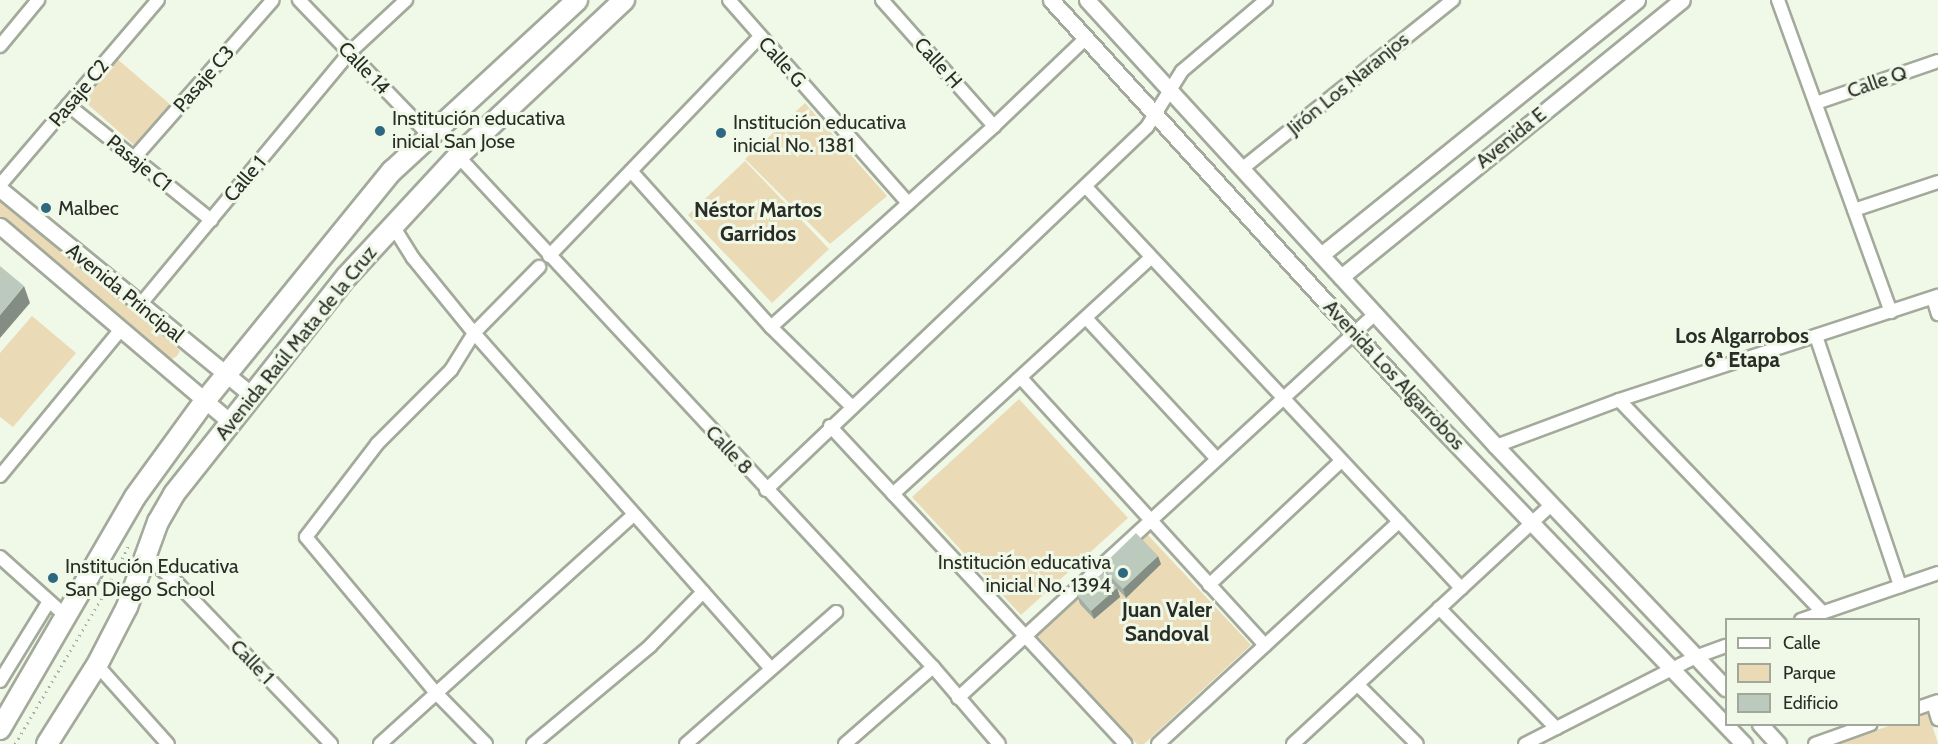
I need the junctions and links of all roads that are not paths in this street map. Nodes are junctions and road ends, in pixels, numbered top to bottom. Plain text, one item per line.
1 (38, 0) edge
2 (158, 0) edge
3 (273, 0) edge
4 (299, 0) edge
5 (406, 0) edge
6 (577, 0) edge
7 (624, 0) edge
8 (729, 0) edge
9 (882, 0) edge
10 (1051, 0) edge
11 (1087, 0) edge
12 (1453, 0) edge
13 (1637, 0) edge
14 (1682, 0) edge
15 (1778, 0) edge
16 (1262, 1) edge
17 (760, 37) junction
18 (1086, 38) junction
19 (0, 46) edge
20 (350, 53) junction
21 (1938, 61) edge
22 (1167, 90) junction
23 (1816, 103) junction
24 (68, 105) junction
25 (1155, 111) junction
26 (994, 126) junction
27 (429, 135) junction
28 (458, 156) junction
29 (134, 158) junction
30 (1243, 168) junction
31 (631, 171) junction
32 (1938, 182) edge
33 (0, 187) edge
34 (1087, 188) junction
35 (908, 203) junction
36 (1854, 210) junction
37 (211, 220) junction
38 (0, 226) edge
39 (393, 226) junction
40 (1321, 255) junction
41 (549, 256) junction
42 (1151, 258) junction
43 (538, 267) dead end
44 (1341, 277) junction
45 (1935, 297) edge
46 (140, 305) junction
47 (1891, 312) junction
48 (1375, 314) junction
49 (1938, 314) edge
50 (1086, 318) junction
51 (771, 327) junction
52 (121, 329) junction
53 (1353, 332) junction
54 (474, 333) junction
55 (1816, 336) junction
56 (226, 375) junction
57 (1021, 378) junction
58 (252, 395) junction
59 (1282, 399) junction
60 (1619, 400) junction
61 (204, 402) junction
62 (851, 406) junction
63 (230, 422) junction
64 (831, 426) junction
65 (1496, 446) junction
66 (1217, 459) junction
67 (1341, 461) junction
68 (3, 467) edge
69 (766, 490) junction
70 (893, 494) junction
71 (1552, 504) junction
72 (632, 516) junction
73 (1149, 519) junction
74 (1399, 522) junction
75 (1532, 522) junction
76 (146, 556) junction
77 (0, 557) edge
78 (1938, 573) edge
79 (1209, 585) junction
80 (1900, 586) junction
81 (1461, 588) junction
82 (703, 592) junction
83 (48, 603) junction
84 (1439, 608) junction
85 (837, 612) dead end
86 (1822, 612) junction
87 (68, 618) junction
88 (1806, 618) edge
89 (1023, 634) junction
90 (1265, 645) junction
91 (1725, 646) edge
92 (1698, 656) junction
93 (97, 665) junction
94 (933, 667) junction
95 (771, 669) junction
96 (1676, 669) junction
97 (0, 681) edge
98 (1358, 685) junction
99 (1725, 687) edge
100 (436, 693) junction
101 (958, 698) junction
102 (1935, 702) edge
103 (1920, 707) edge
104 (1938, 719) edge
105 (1725, 723) edge
106 (1728, 726) edge
107 (1762, 726) edge
108 (1865, 726) edge
109 (1556, 728) junction
110 (0, 729) edge
111 (48, 744) edge
112 (168, 744) edge
113 (331, 744) edge
114 (380, 744) edge
115 (486, 744) edge
116 (533, 744) edge
117 (686, 744) edge
118 (845, 744) edge
119 (999, 744) edge
120 (1125, 744) edge
121 (1158, 744) edge
122 (1293, 744) edge
123 (1417, 744) edge
124 (1525, 744) edge
125 (1744, 744) edge
126 (1778, 744) edge
127 (1815, 744) edge

1 - 19 street
2 - 24 street, Pasaje C2
3 - 29 street, Pasaje C3
4 - 20 street, Calle 14
5 - 20 street, Calle 1
6 - 27 main road, Avenida Raúl Mata de la Cruz
7 - 28 main road, Avenida Raúl Mata de la Cruz
8 - 17 street, Calle G
9 - 26 street, Calle H
10 - 18 street, Avenida Los Algarrobos
11 - 22 street, Avenida Los Algarrobos
12 - 30 street, Jirón Los Naranjos
13 - 40 street, Avenida E
14 - 44 street, Avenida E
15 - 23 street
16 - 22 street
17 - 31 street
17 - 35 street, Calle G
18 - 25 street, Avenida Los Algarrobos
18 - 26 street
20 - 27 street, Calle 14
20 - 37 street, Calle 1
21 - 23 street, Calle Q
22 - 25 street
22 - 30 street, Avenida Los Algarrobos
23 - 36 street
24 - 29 street, Pasaje C1
24 - 33 street, Pasaje C2
25 - 34 street
25 - 53 street, Avenida Los Algarrobos
26 - 35 street
27 - 56 main road, Avenida Raúl Mata de la Cruz
28 - 39 main road, Avenida Raúl Mata de la Cruz
28 - 41 street, Calle 8
29 - 37 street, Pasaje C1
30 - 40 street, Avenida Los Algarrobos
31 - 41 street
31 - 51 street
32 - 36 street
33 - 46 street, Avenida Principal
34 - 42 street
34 - 62 street
35 - 51 street
36 - 47 street
37 - 46 street, Calle 1
38 - 52 street, Avenida Principal
39 - 54 street
39 - 58 main road, Avenida Raúl Mata de la Cruz
40 - 44 street, Avenida Los Algarrobos
41 - 69 street, Calle 8
42 - 50 street
42 - 59 street
43 - 54 street
44 - 48 street, Avenida Los Algarrobos
45 - 47 street
45 - 49 street
46 - 56 street, Avenida Principal
47 - 55 street
48 - 53 street
48 - 65 street, Avenida Los Algarrobos
50 - 57 street
50 - 66 street
51 - 62 street
52 - 61 street, Avenida Principal
52 - 68 street
53 - 59 street
53 - 75 street, Avenida Los Algarrobos
54 - 72 street
54 - 100 street
55 - 60 street
55 - 80 street
56 - 58 street, Avenida Principal
56 - 61 main road, Avenida Raúl Mata de la Cruz
57 - 70 street
57 - 73 street
58 - 63 main road, Avenida Raúl Mata de la Cruz
59 - 66 street
59 - 67 street
60 - 65 street
60 - 86 street
61 - 63 street, Avenida Principal
61 - 87 main road, Avenida Raúl Mata de la Cruz
62 - 64 street
63 - 76 main road, Avenida Raúl Mata de la Cruz
64 - 69 street
64 - 70 street
65 - 71 street, Avenida Los Algarrobos
66 - 73 street
67 - 74 street
67 - 79 street
69 - 94 street, Calle 8
70 - 89 street
71 - 75 street
71 - 92 street, Avenida Los Algarrobos
72 - 82 street
72 - 100 street
73 - 79 street
73 - 89 street
74 - 81 street
74 - 90 street
75 - 81 street
75 - 96 street, Avenida Los Algarrobos
76 - 93 main road, Avenida Raúl Mata de la Cruz
76 - 113 street, Calle 1
77 - 83 street
78 - 80 street
79 - 90 street
80 - 86 street
81 - 84 street
82 - 95 street
82 - 116 street
83 - 87 street
83 - 97 street
84 - 98 street
84 - 109 street
85 - 95 street
86 - 88 street
87 - 110 main road, Avenida Raúl Mata de la Cruz
89 - 101 street
89 - 120 street
90 - 121 street
91 - 92 street
92 - 96 street
92 - 99 street, Avenida Los Algarrobos
93 - 111 main road, Avenida Raúl Mata de la Cruz
93 - 112 street
94 - 101 street, Calle 8
94 - 118 street
95 - 117 street
96 - 105 street, Avenida Los Algarrobos
96 - 109 street
98 - 122 street
98 - 123 street
100 - 114 street
100 - 115 street
101 - 119 street, Calle 8
102 - 103 street
102 - 104 street
106 - 125 street, Avenida Los Algarrobos
107 - 126 street
108 - 127 street
109 - 124 street

